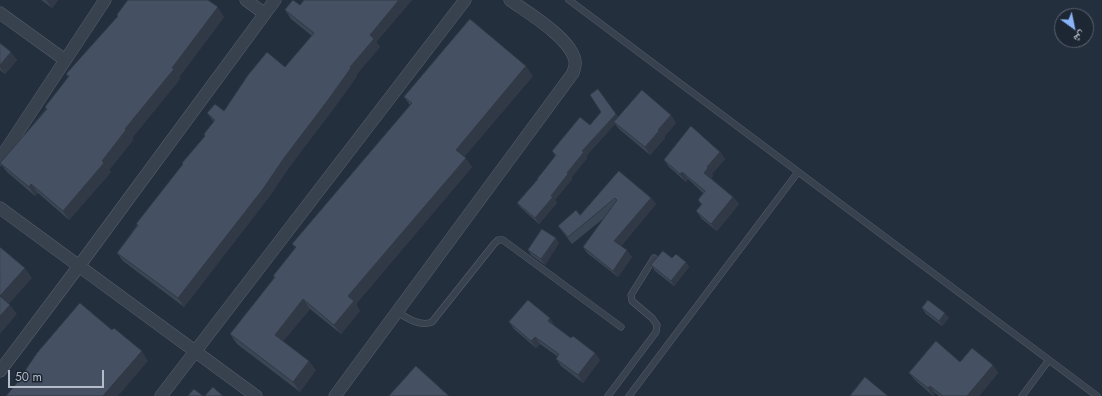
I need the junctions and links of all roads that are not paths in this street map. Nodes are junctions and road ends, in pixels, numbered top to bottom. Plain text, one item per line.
1 (105, 0) edge
2 (246, 0) edge
3 (275, 0) edge
4 (465, 0) edge
5 (510, 0) edge
6 (569, 0) edge
7 (0, 13) edge
8 (265, 14) junction
9 (65, 60) junction
10 (0, 159) edge
11 (798, 172) junction
12 (0, 208) edge
13 (654, 258) dead end
14 (79, 266) junction
15 (397, 312) junction
16 (621, 327) dead end
17 (195, 352) junction
18 (1049, 360) junction
19 (0, 371) edge
20 (161, 396) edge
21 (256, 396) edge
22 (335, 396) edge
23 (608, 396) edge
24 (630, 396) edge
25 (1022, 396) edge
26 (1097, 396) edge

1 - 9 street
2 - 8 street
3 - 8 street
4 - 17 street
5 - 15 street
6 - 11 lane
7 - 9 street
8 - 14 street
9 - 10 street
11 - 18 lane
11 - 24 lane
12 - 14 street
13 - 23 lane
14 - 17 street
14 - 19 street
15 - 16 lane
15 - 22 street
17 - 20 street
17 - 21 street
18 - 25 lane
18 - 26 lane

